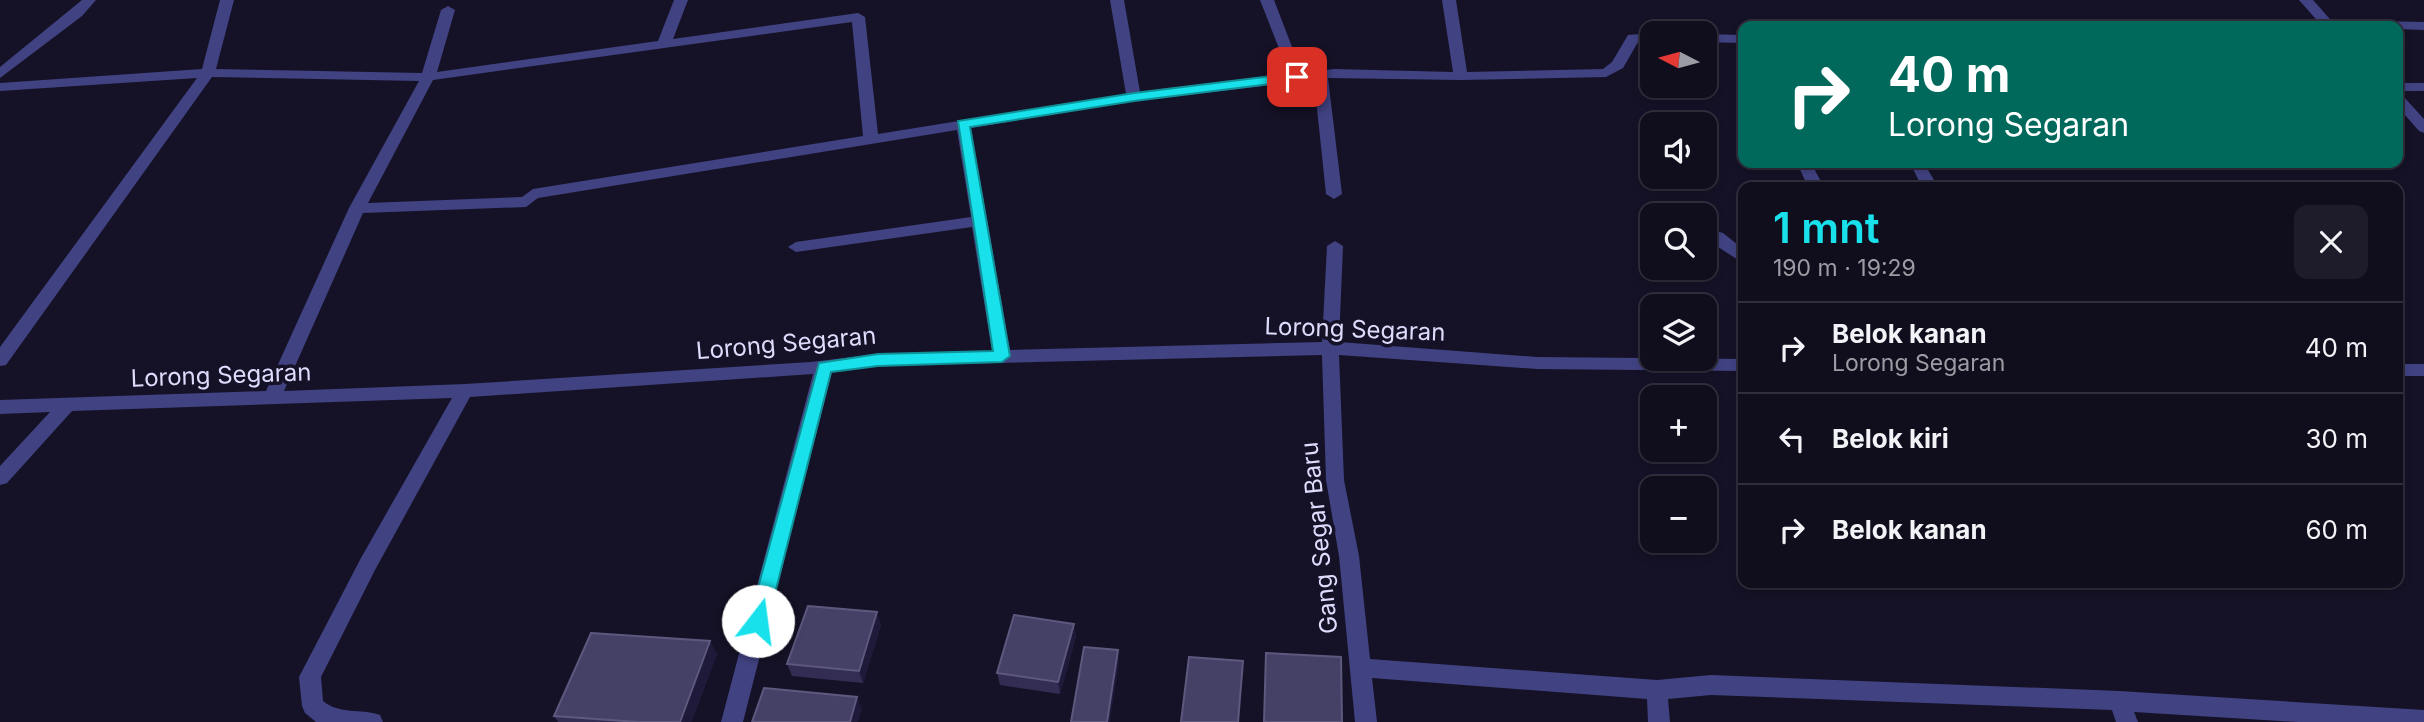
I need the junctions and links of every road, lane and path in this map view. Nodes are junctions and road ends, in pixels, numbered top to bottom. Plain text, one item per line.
1 (89, 0) edge
2 (227, 0) edge
3 (681, 0) edge
4 (1117, 0) edge
5 (1268, 0) edge
6 (1449, 0) edge
7 (2306, 0) edge
8 (449, 10) dead end
9 (2324, 21) edge
10 (2403, 26) edge
11 (2424, 26) edge
12 (1640, 38) edge
13 (1717, 39) edge
14 (1738, 40) edge
15 (664, 44) junction
16 (0, 74) edge
17 (208, 74) junction
18 (1320, 75) junction
19 (1461, 76) junction
20 (428, 77) junction
21 (1297, 77) junction
22 (0, 87) edge
23 (2403, 87) edge
24 (2424, 87) edge
25 (1134, 97) junction
26 (2403, 105) edge
27 (963, 124) junction
28 (2424, 128) edge
29 (871, 139) junction
30 (1334, 194) dead end
31 (357, 208) junction
32 (979, 221) junction
33 (1717, 238) edge
34 (1335, 246) dead end
35 (796, 247) dead end
36 (1738, 253) edge
37 (1330, 348) junction
38 (1002, 356) junction
39 (0, 360) edge
40 (1738, 365) edge
41 (824, 367) junction
42 (2403, 370) edge
43 (2424, 370) edge
44 (465, 391) junction
45 (272, 397) junction
46 (68, 404) junction
47 (0, 407) edge
48 (0, 478) edge
49 (1360, 668) junction
50 (1657, 690) junction
51 (2119, 701) junction
52 (2424, 720) edge
53 (372, 722) edge
54 (732, 722) edge
55 (1366, 722) edge
56 (1659, 722) edge
57 (2127, 722) edge

1 - 16 street
2 - 17 street
3 - 15 street
4 - 25 street
5 - 21 street
6 - 19 street
7 - 9 street
8 - 20 street
10 - 11 street
12 - 19 street
13 - 14 street
15 - 20 street
15 - 29 street
17 - 20 street
17 - 22 street
17 - 39 street
18 - 19 street
18 - 21 street
18 - 30 street
20 - 31 street
21 - 25 street
23 - 24 street
25 - 27 street
26 - 28 street
27 - 29 street
27 - 32 street
29 - 31 street
31 - 45 street
32 - 35 street
32 - 38 street
33 - 36 street
34 - 37 street, Gang Segar Baru
37 - 38 street, Lorong Segaran
37 - 40 street, Lorong Segaran
37 - 49 street, Gang Segar Baru
38 - 41 street, Lorong Segaran
41 - 44 street, Lorong Segaran
41 - 54 street
42 - 43 street
44 - 45 street, Lorong Segaran
44 - 53 street
45 - 46 street, Lorong Segaran
46 - 47 street, Lorong Segaran
46 - 48 street
49 - 50 street
49 - 55 street, Gang Segar Baru
50 - 51 street
50 - 56 street
51 - 52 street
51 - 57 street

